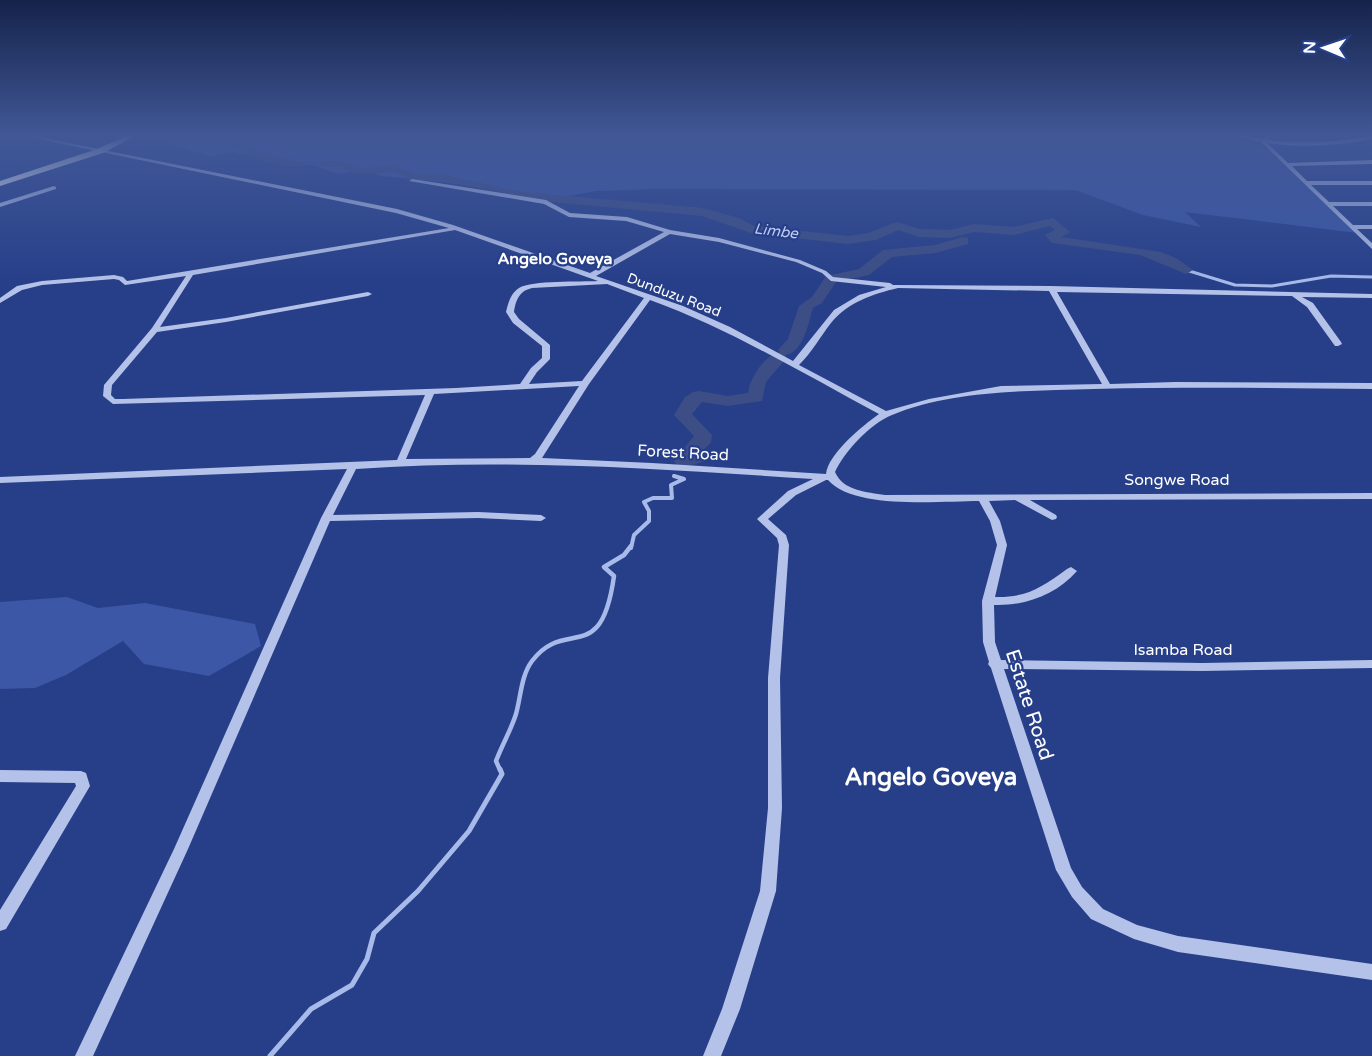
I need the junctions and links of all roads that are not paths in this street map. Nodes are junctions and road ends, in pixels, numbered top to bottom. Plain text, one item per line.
1 (263, 184) edge
2 (429, 184) edge
3 (1307, 184) edge
4 (54, 188) dead end
5 (1327, 204) junction
6 (1372, 204) edge
7 (0, 205) edge
8 (1353, 227) junction
9 (1372, 227) edge
10 (455, 228) junction
11 (669, 232) junction
12 (1370, 240) edge
13 (1372, 247) edge
14 (190, 273) junction
15 (590, 276) junction
16 (606, 282) junction
17 (898, 286) junction
18 (1051, 288) junction
19 (368, 294) dead end
20 (1295, 295) junction
21 (1372, 296) edge
22 (648, 297) junction
23 (0, 301) edge
24 (154, 330) junction
25 (1338, 344) dead end
26 (795, 364) junction
27 (585, 383) junction
28 (523, 386) junction
29 (1107, 386) junction
30 (1372, 386) edge
31 (431, 391) junction
32 (885, 414) junction
33 (533, 460) junction
34 (401, 461) junction
35 (353, 466) junction
36 (831, 477) junction
37 (0, 480) edge
38 (1014, 496) junction
39 (1372, 496) edge
40 (982, 497) junction
41 (1052, 517) dead end
42 (326, 518) junction
43 (541, 518) dead end
44 (1071, 571) dead end
45 (988, 601) junction
46 (994, 664) junction
47 (1372, 664) edge
48 (0, 776) edge
49 (0, 924) edge
50 (1372, 972) edge
51 (84, 1056) edge
52 (712, 1056) edge

1 - 10 street, Dunduzu Road
2 - 11 street
3 - 5 street
4 - 7 street
5 - 6 street
5 - 8 street
8 - 9 street
8 - 12 street
10 - 14 street
10 - 15 street, Dunduzu Road
11 - 15 street
11 - 17 street
12 - 13 street
14 - 23 street
14 - 24 street
15 - 16 street, Dunduzu Road
16 - 22 street, Dunduzu Road
16 - 28 street
17 - 18 street
17 - 26 street
18 - 20 street
18 - 29 street
19 - 24 street
20 - 21 street
20 - 25 street
22 - 26 street, Dunduzu Road
22 - 27 street
24 - 31 street
26 - 32 street, Dunduzu Road
27 - 28 street
27 - 33 street
28 - 31 street
29 - 30 street
29 - 32 street
31 - 34 street
32 - 36 street
33 - 34 street, Forest Road
33 - 36 street, Forest Road
34 - 35 street, Forest Road
35 - 37 street, Forest Road
35 - 42 street
36 - 40 street, Songwe Road
36 - 52 street
38 - 39 street, Songwe Road
38 - 40 street, Songwe Road
38 - 41 street
40 - 45 street, Estate Road
42 - 43 street
42 - 51 street
44 - 45 street
45 - 46 street, Estate Road
46 - 47 street, Isamba Road
46 - 50 street, Estate Road
48 - 49 street

